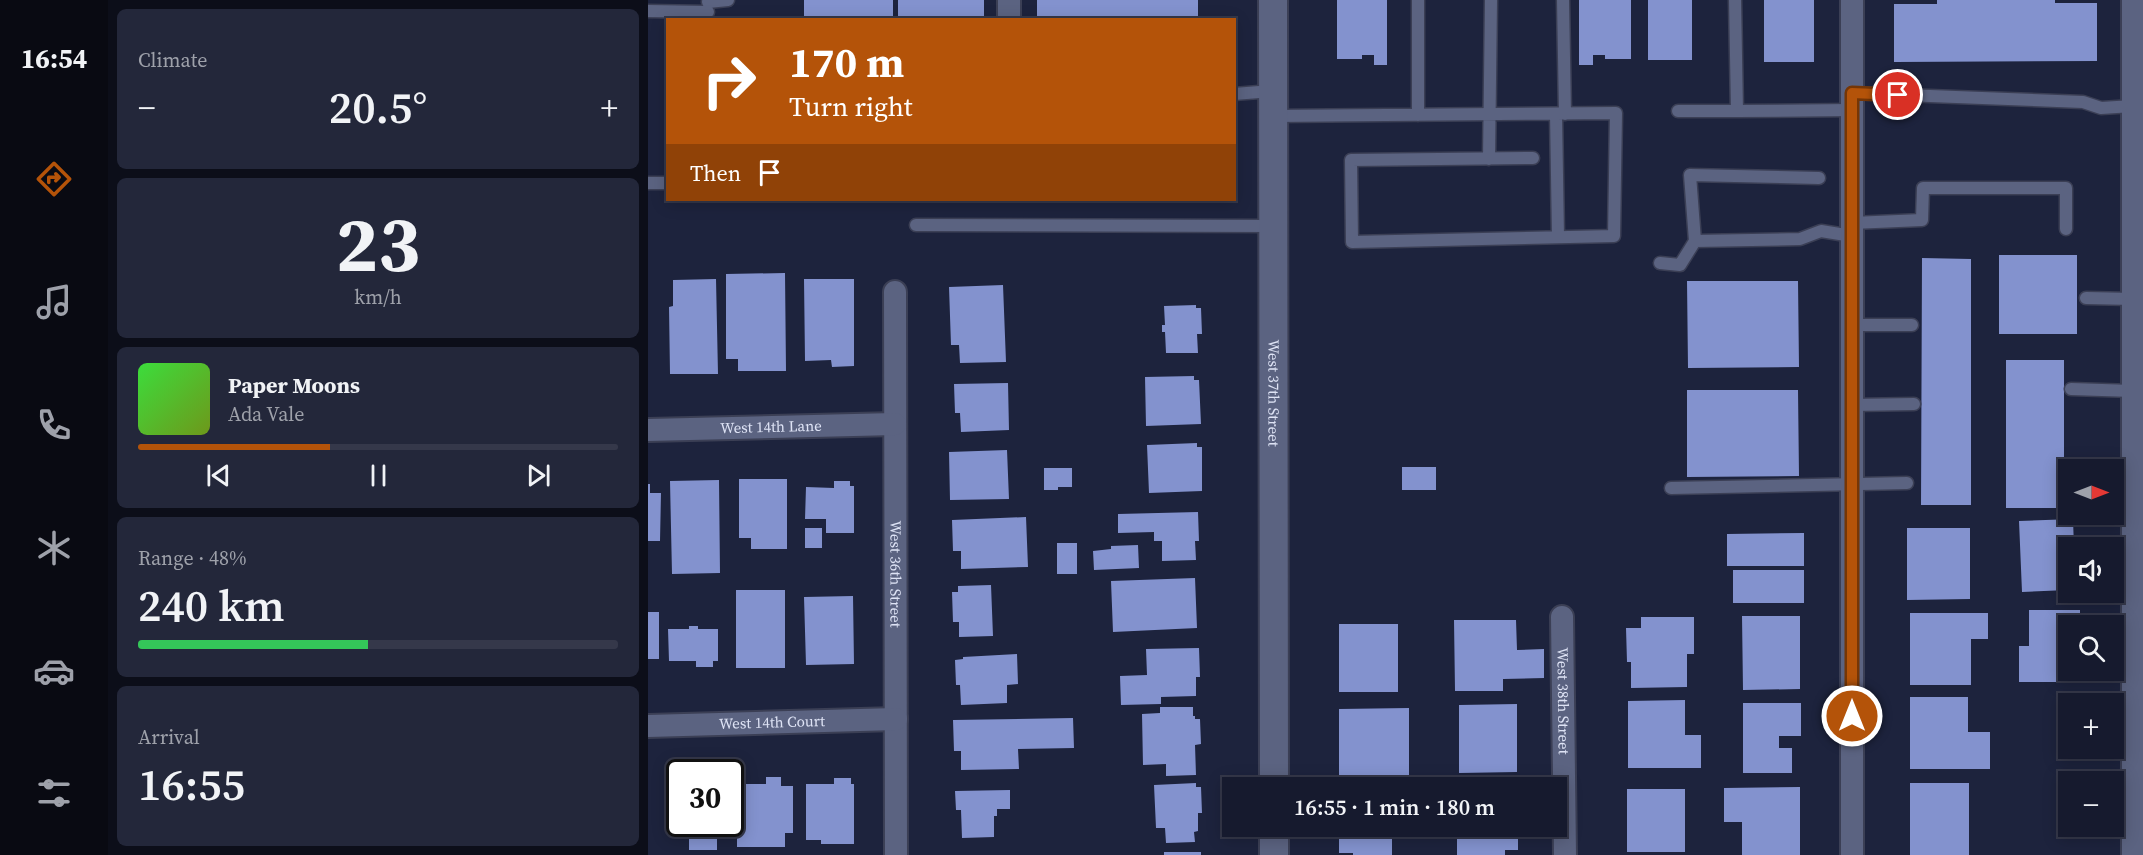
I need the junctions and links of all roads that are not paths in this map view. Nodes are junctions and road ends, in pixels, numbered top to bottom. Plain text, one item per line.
1 (728, 0) edge
2 (1009, 0) edge
3 (1272, 0) edge
4 (1418, 0) edge
5 (1491, 0) edge
6 (1563, 0) edge
7 (1735, 0) edge
8 (1852, 0) edge
9 (2133, 0) edge
10 (708, 8) edge
11 (648, 11) edge
12 (1009, 18) edge
13 (1236, 95) edge
14 (1852, 101) junction
15 (1272, 104) junction
16 (2133, 106) junction
17 (1678, 111) dead end
18 (1737, 111) junction
19 (1491, 114) junction
20 (1560, 114) junction
21 (1418, 115) junction
22 (1533, 158) dead end
23 (1490, 159) junction
24 (1820, 178) dead end
25 (648, 183) edge
26 (666, 183) edge
27 (2138, 220) edge
28 (916, 225) dead end
29 (1272, 226) junction
30 (1852, 229) junction
31 (2066, 229) dead end
32 (1558, 237) junction
33 (1695, 241) junction
34 (1660, 263) dead end
35 (895, 292) dead end
36 (2086, 298) dead end
37 (2136, 313) edge
38 (1852, 325) junction
39 (1912, 325) dead end
40 (2071, 389) dead end
41 (2137, 395) edge
42 (1914, 404) dead end
43 (1852, 405) junction
44 (895, 424) junction
45 (648, 430) edge
46 (2137, 475) edge
47 (1906, 483) dead end
48 (1852, 485) junction
49 (1671, 488) dead end
50 (1562, 618) dead end
51 (896, 719) junction
52 (648, 726) edge
53 (1274, 777) edge
54 (1274, 837) edge
55 (896, 855) edge
56 (1274, 855) edge
57 (1565, 855) edge
58 (1852, 855) edge
59 (2133, 855) edge

1 - 10 lane
2 - 12 street
3 - 15 street, West 37th Street
4 - 21 lane
5 - 19 lane
6 - 20 lane
7 - 18 lane
8 - 14 street
9 - 16 street
10 - 11 lane
13 - 15 lane
14 - 16 lane
14 - 18 lane
14 - 30 street
15 - 21 lane
15 - 29 street, West 37th Street
16 - 27 street
17 - 18 lane
19 - 20 lane
19 - 21 lane
19 - 23 lane
20 - 32 lane
20 - 32 lane
22 - 23 lane
23 - 32 lane
24 - 33 lane
25 - 26 lane
27 - 37 street
28 - 29 lane
29 - 53 street, West 37th Street
30 - 31 lane
30 - 33 lane
30 - 38 street
33 - 34 lane
35 - 44 street, West 36th Street
36 - 37 lane
37 - 41 street
38 - 39 lane
38 - 43 street
40 - 41 lane
41 - 46 street
42 - 43 lane
43 - 48 street
44 - 45 street, West 14th Lane
44 - 51 street, West 36th Street
46 - 59 street
47 - 48 lane
48 - 49 lane
48 - 58 street
50 - 57 street, West 38th Street
51 - 52 street, West 14th Court
51 - 55 street, West 36th Street
54 - 56 street

